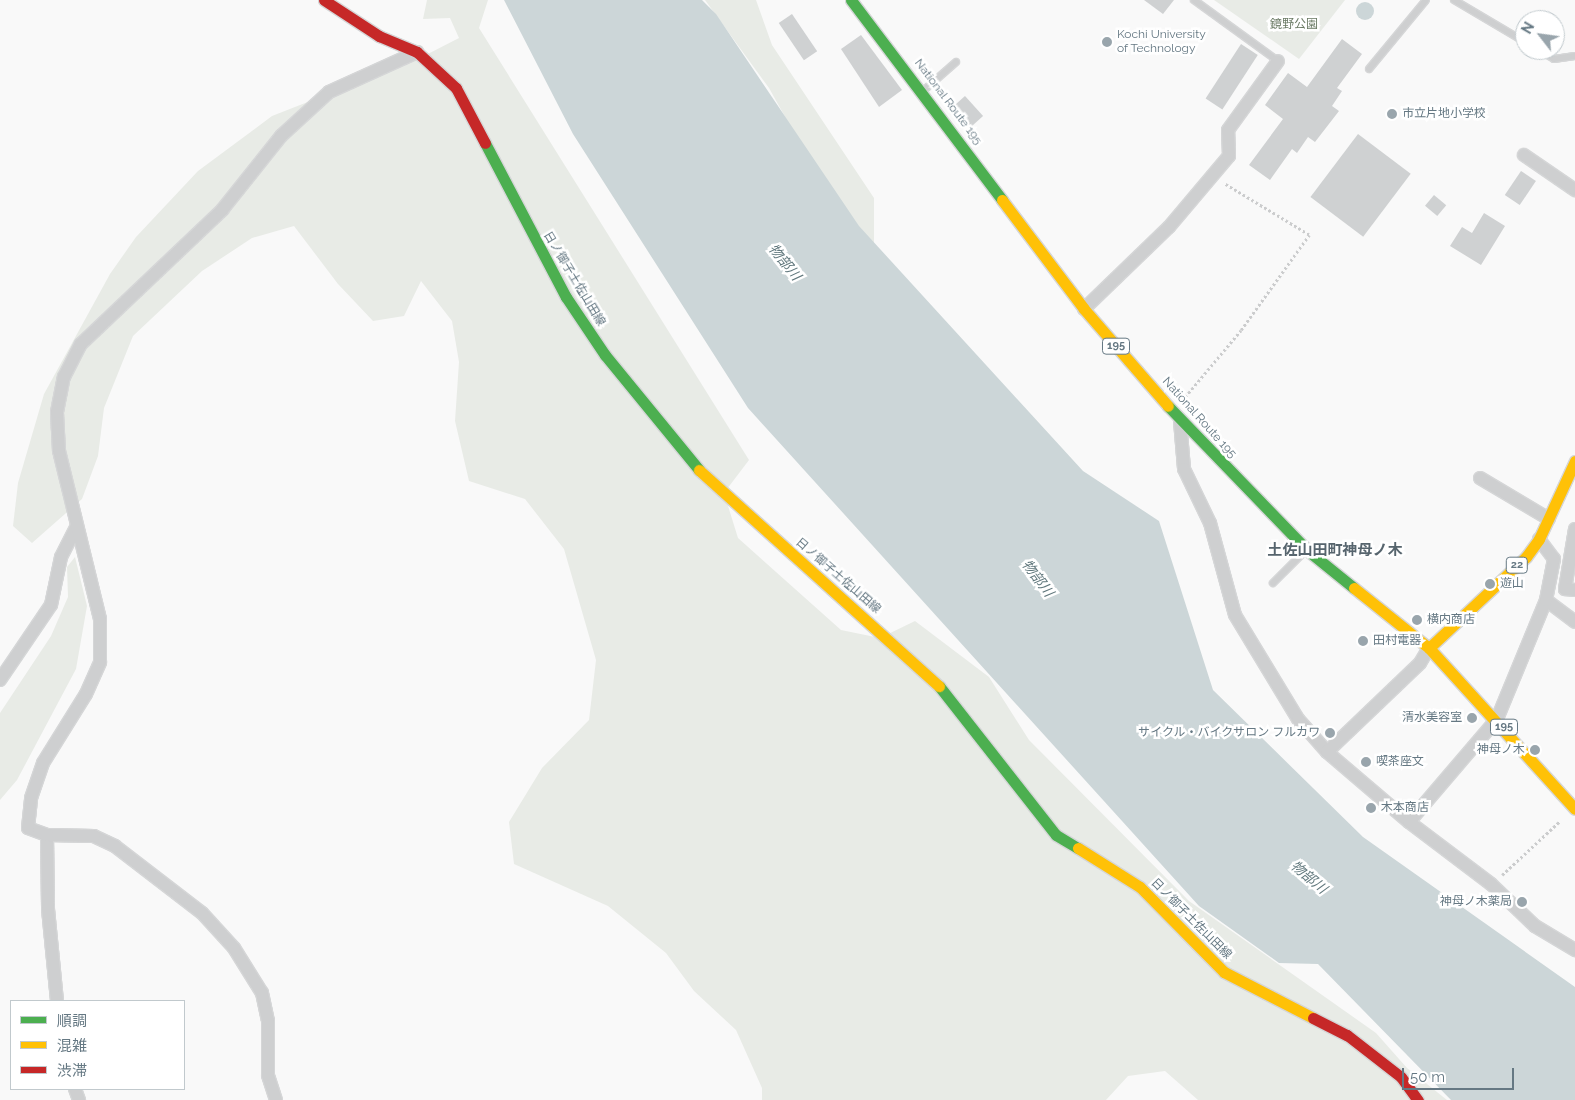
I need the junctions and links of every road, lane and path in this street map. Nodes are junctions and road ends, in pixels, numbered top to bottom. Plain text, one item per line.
1 (324, 0) edge
2 (851, 0) edge
3 (1194, 0) edge
4 (1426, 0) edge
5 (1454, 0) edge
6 (1515, 36) edge
7 (417, 52) junction
8 (1278, 61) joint
9 (956, 62) dead end
10 (1369, 69) dead end
11 (923, 91) junction
12 (1524, 155) dead end
13 (1212, 177) junction
14 (1575, 190) edge
15 (1084, 309) junction
16 (1176, 415) junction
17 (1575, 461) edge
18 (1480, 478) dead end
19 (1570, 486) edge
20 (1549, 519) junction
21 (77, 526) junction
22 (1575, 529) edge
23 (1539, 540) junction
24 (1307, 550) junction
25 (1273, 583) dead end
26 (1575, 590) edge
27 (1546, 600) junction
28 (1575, 622) edge
29 (1430, 648) junction
30 (0, 680) edge
31 (1496, 719) junction
32 (1327, 752) junction
33 (1575, 808) edge
34 (1409, 822) junction
35 (47, 835) junction
36 (1491, 884) junction
37 (1575, 950) edge
38 (57, 1000) edge
39 (276, 1100) edge
40 (1418, 1100) edge

1 - 7 main road, 日ノ御子土佐山田線
2 - 11 main road, National Route 195 / 195
3 - 8 lane
4 - 10 lane
5 - 6 lane
7 - 21 street
7 - 40 main road, 日ノ御子土佐山田線
8 - 13 street
9 - 11 lane
11 - 15 main road, National Route 195 / 195
12 - 14 street
13 - 15 street
13 - 16 path
15 - 16 main road, National Route 195 / 195
16 - 24 main road, National Route 195 / 195
16 - 32 street
17 - 19 main road, 22
18 - 20 street
19 - 20 main road, 22
20 - 23 main road, 22
21 - 30 street
21 - 35 street
22 - 26 street
23 - 27 street
23 - 29 main road, 22
24 - 25 lane
24 - 29 main road, National Route 195 / 195
27 - 28 street
27 - 31 street
29 - 31 main road, National Route 195 / 195
29 - 32 street
31 - 33 main road, National Route 195 / 195
31 - 34 street
32 - 34 street
33 - 36 path
34 - 36 street
35 - 38 street
35 - 39 street
36 - 37 street

